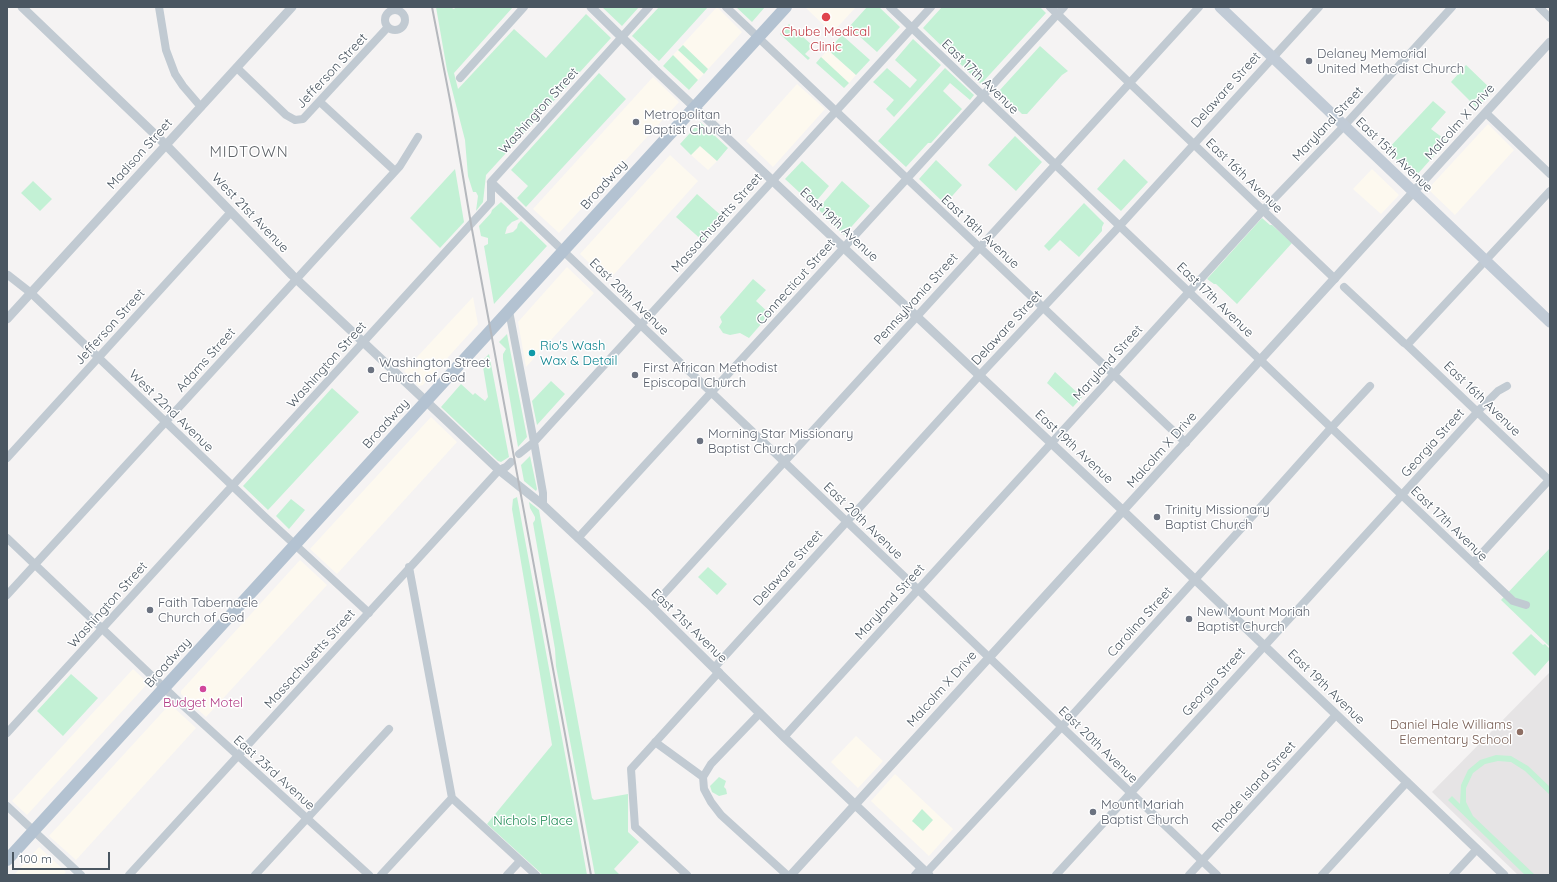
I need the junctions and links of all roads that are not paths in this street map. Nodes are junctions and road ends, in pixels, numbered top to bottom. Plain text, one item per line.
1 (159, 7) edge
2 (292, 7) edge
3 (524, 7) edge
4 (591, 7) edge
5 (649, 7) edge
6 (726, 7) edge
7 (786, 7) edge
8 (890, 7) edge
9 (931, 7) edge
10 (1050, 7) edge
11 (1064, 7) edge
12 (1199, 7) edge
13 (1220, 7) edge
14 (1319, 7) edge
15 (1452, 7) edge
16 (1538, 7) edge
17 (24, 8) edge
18 (1058, 14) junction
19 (1550, 18) edge
20 (388, 27) dead end
21 (912, 28) junction
22 (622, 37) junction
23 (758, 38) junction
24 (1550, 42) edge
25 (1272, 58) junction
26 (237, 68) junction
27 (460, 78) dead end
28 (1129, 83) junction
29 (983, 96) junction
30 (320, 102) junction
31 (695, 106) junction
32 (201, 107) junction
33 (836, 112) junction
34 (1486, 113) junction
35 (1344, 126) junction
36 (418, 137) dead end
37 (1194, 144) junction
38 (166, 145) junction
39 (1055, 164) junction
40 (395, 171) junction
41 (1550, 174) edge
42 (907, 179) junction
43 (772, 180) junction
44 (491, 182) junction
45 (1550, 191) edge
46 (1414, 192) junction
47 (1263, 210) junction
48 (231, 212) junction
49 (1119, 226) junction
50 (844, 248) junction
51 (979, 248) junction
52 (563, 251) junction
53 (1485, 261) junction
54 (8, 275) edge
55 (296, 278) junction
56 (1335, 279) junction
57 (1344, 287) dead end
58 (1189, 292) junction
59 (31, 293) junction
60 (1042, 308) junction
61 (509, 311) junction
62 (916, 316) junction
63 (7, 320) edge
64 (1550, 322) edge
65 (640, 325) junction
66 (363, 343) junction
67 (1407, 345) junction
68 (98, 358) junction
69 (1261, 361) junction
70 (1114, 375) junction
71 (979, 376) junction
72 (1370, 386) dead end
73 (1507, 386) dead end
74 (712, 393) junction
75 (426, 402) junction
76 (1478, 412) junction
77 (165, 422) junction
78 (1331, 428) junction
79 (534, 442) junction
80 (1051, 443) junction
81 (1186, 443) junction
82 (519, 454) dead end
83 (7, 458) edge
84 (511, 462) dead end
85 (784, 462) junction
86 (499, 470) junction
87 (1550, 480) edge
88 (232, 486) junction
89 (1402, 495) junction
90 (543, 505) junction
91 (1123, 512) junction
92 (847, 522) junction
93 (7, 538) edge
94 (578, 538) junction
95 (295, 545) junction
96 (1473, 563) junction
97 (35, 565) junction
98 (409, 568) junction
99 (1194, 579) junction
100 (918, 590) junction
101 (7, 595) edge
102 (1526, 605) dead end
103 (652, 607) junction
104 (369, 613) junction
105 (103, 629) junction
106 (1264, 646) junction
107 (989, 658) junction
108 (717, 670) junction
109 (164, 688) junction
110 (760, 713) junction
111 (1336, 715) junction
112 (1061, 727) junction
113 (389, 730) dead end
114 (7, 733) edge
115 (784, 737) junction
116 (655, 742) junction
117 (238, 756) junction
118 (704, 777) junction
119 (1407, 782) junction
120 (1130, 792) junction
121 (452, 798) junction
122 (855, 805) junction
123 (7, 806) edge
124 (307, 819) junction
125 (34, 831) junction
126 (1477, 849) junction
127 (7, 860) edge
128 (520, 861) junction
129 (1202, 861) junction
130 (923, 873) edge
131 (81, 875) edge
132 (129, 875) edge
133 (255, 875) edge
134 (369, 875) edge
135 (381, 875) edge
136 (507, 875) edge
137 (536, 875) edge
138 (687, 875) edge
139 (787, 875) edge
140 (791, 875) edge
141 (1056, 875) edge
142 (1190, 875) edge
143 (1217, 875) edge
144 (1322, 875) edge
145 (1453, 875) edge
146 (1504, 875) edge

1 - 32 street
2 - 26 street, Madison Street
3 - 27 street
4 - 22 street, East 19th Avenue
5 - 22 street, Washington Street
6 - 23 street, East 18th Avenue
7 - 23 main road, Broadway
8 - 21 street, East 17th Avenue
9 - 21 street, Massachusetts Street
10 - 18 street, East 16th Avenue
11 - 18 street, Connecticut Street
12 - 28 street, Pennsylvania Street
13 - 25 main road, East 15th Avenue
14 - 25 street, Delaware Street
15 - 35 street, Maryland Street
16 - 19 street
17 - 38 street, West 21st Avenue
18 - 28 street, East 16th Avenue
18 - 29 street, Connecticut Street
20 - 30 street, Jefferson Street
21 - 29 street, East 17th Avenue
21 - 33 street, Massachusetts Street
22 - 31 street, East 19th Avenue
22 - 44 street, Washington Street
23 - 31 main road, Broadway
23 - 33 street, East 18th Avenue
24 - 34 street, Malcolm X Drive
25 - 35 main road, East 15th Avenue
25 - 37 street, Delaware Street
26 - 30 street, Jefferson Street
26 - 32 street, Madison Street
28 - 37 street, East 16th Avenue
28 - 39 street, Pennsylvania Street
29 - 39 street, East 17th Avenue
29 - 42 street, Connecticut Street
30 - 40 street
31 - 43 street, East 19th Avenue
31 - 52 main road, Broadway
32 - 38 street, Madison Street
33 - 42 street, East 18th Avenue
33 - 43 street, Massachusetts Street
34 - 41 street
34 - 46 street, Malcolm X Drive
35 - 46 main road, East 15th Avenue
35 - 47 street, Maryland Street
36 - 40 street, Adams Street
37 - 47 street, East 16th Avenue
37 - 49 street, Delaware Street
38 - 48 street, West 21st Avenue
38 - 59 street, Madison Street
39 - 49 street, East 17th Avenue
39 - 51 street, Pennsylvania Street
40 - 55 street, Adams Street
42 - 50 street, Connecticut Street
42 - 51 street, East 18th Avenue
43 - 50 street, East 19th Avenue
43 - 65 street, Massachusetts Street
44 - 52 street, East 20th Avenue
44 - 66 street, Washington Street
45 - 53 street
46 - 53 main road, East 15th Avenue
46 - 56 street, Malcolm X Drive
47 - 56 street, East 16th Avenue
47 - 58 street, Maryland Street
48 - 55 street, West 21st Avenue
48 - 68 street, Jefferson Street
49 - 58 street, East 17th Avenue
49 - 60 street, Delaware Street
50 - 62 street, East 19th Avenue
50 - 74 street, Connecticut Street
51 - 60 street, East 18th Avenue
51 - 62 street, Pennsylvania Street
52 - 61 main road, Broadway
52 - 65 street, East 20th Avenue
53 - 64 main road, East 15th Avenue
53 - 67 street
54 - 59 street, West 22nd Avenue
55 - 66 street, West 21st Avenue
55 - 77 street, Adams Street
56 - 69 street, Malcolm X Drive
57 - 67 street, East 16th Avenue
58 - 69 street, East 17th Avenue
58 - 70 street, Maryland Street
59 - 63 street, Madison Street
59 - 68 street, West 22nd Avenue
60 - 70 street, East 18th Avenue
60 - 71 street, Delaware Street
61 - 75 main road, Broadway
61 - 79 street
62 - 71 street, East 19th Avenue
62 - 85 street, Pennsylvania Street
65 - 74 street, East 20th Avenue
65 - 79 street, Massachusetts Street
66 - 75 street, West 21st Avenue
66 - 88 street, Washington Street
67 - 76 street, East 16th Avenue
68 - 77 street, West 22nd Avenue
68 - 83 street, Jefferson Street
69 - 78 street, East 17th Avenue
69 - 81 street, Malcolm X Drive
70 - 80 street, Maryland Street
70 - 81 street, East 18th Avenue
71 - 80 street, East 19th Avenue
71 - 92 street, Delaware Street
72 - 78 street, Carolina Street
73 - 76 street, Georgia Street
74 - 85 street, East 20th Avenue
74 - 94 street, Connecticut Street
75 - 86 street, East 21st Avenue
75 - 95 main road, Broadway
76 - 87 street, East 16th Avenue
76 - 89 street, Georgia Street
77 - 88 street, West 22nd Avenue
77 - 97 street, Adams Street
78 - 89 street, East 17th Avenue
78 - 99 street, Carolina Street
79 - 82 street, Massachusetts Street
79 - 90 street
80 - 91 street, East 19th Avenue
80 - 100 street, Maryland Street
81 - 91 street, Malcolm X Drive
84 - 86 street, Massachusetts Street
85 - 92 street, East 20th Avenue
85 - 103 street, Pennsylvania Street
86 - 90 street, East 21st Avenue
86 - 98 street, Massachusetts Street
87 - 96 street
88 - 95 street, West 22nd Avenue
88 - 105 street, Washington Street
89 - 96 street, East 17th Avenue
89 - 106 street, Georgia Street
90 - 94 street, East 21st Avenue
91 - 99 street, East 19th Avenue
91 - 107 street, Malcolm X Drive
92 - 100 street, East 20th Avenue
92 - 108 street, Delaware Street
93 - 97 street, East 23rd Avenue
94 - 103 street, East 21st Avenue
95 - 104 street, West 22nd Avenue
95 - 109 main road, Broadway
96 - 102 street, East 17th Avenue
97 - 101 street, Adams Street
97 - 105 street, East 23rd Avenue
98 - 104 street, Massachusetts Street
98 - 121 street
99 - 106 street, East 19th Avenue
99 - 112 street, Carolina Street
100 - 107 street, East 20th Avenue
100 - 115 street, Maryland Street
103 - 108 street, East 21st Avenue
104 - 117 street, Massachusetts Street
105 - 109 street, East 23rd Avenue
105 - 114 street, Washington Street
106 - 111 street, East 19th Avenue
106 - 120 street, Georgia Street
107 - 112 street, East 20th Avenue
107 - 122 street, Malcolm X Drive
108 - 110 street, East 21st Avenue
108 - 116 street, Delaware Street
109 - 117 street, East 23rd Avenue
109 - 125 main road, Broadway
110 - 115 street, East 21st Avenue
110 - 118 street
111 - 119 street, East 19th Avenue
111 - 129 street, Rhode Island Street
112 - 120 street, East 20th Avenue
112 - 130 street, Carolina Street
113 - 124 street
115 - 122 street, East 21st Avenue
116 - 118 street
116 - 138 street, Delaware Street
117 - 124 street, East 23rd Avenue
117 - 132 street, Massachusetts Street
118 - 139 street
119 - 126 street, East 19th Avenue
119 - 144 street
120 - 129 street, East 20th Avenue
120 - 141 street, Georgia Street
121 - 128 street
121 - 135 street
122 - 130 street, East 21st Avenue
122 - 140 street, Malcolm X Drive
123 - 125 street
124 - 133 street
124 - 134 street, East 23rd Avenue
125 - 127 main road, Broadway
125 - 131 street
126 - 145 street
126 - 146 street, East 19th Avenue
128 - 136 street
128 - 137 street
129 - 142 street, Rhode Island Street
129 - 143 street, East 20th Avenue

